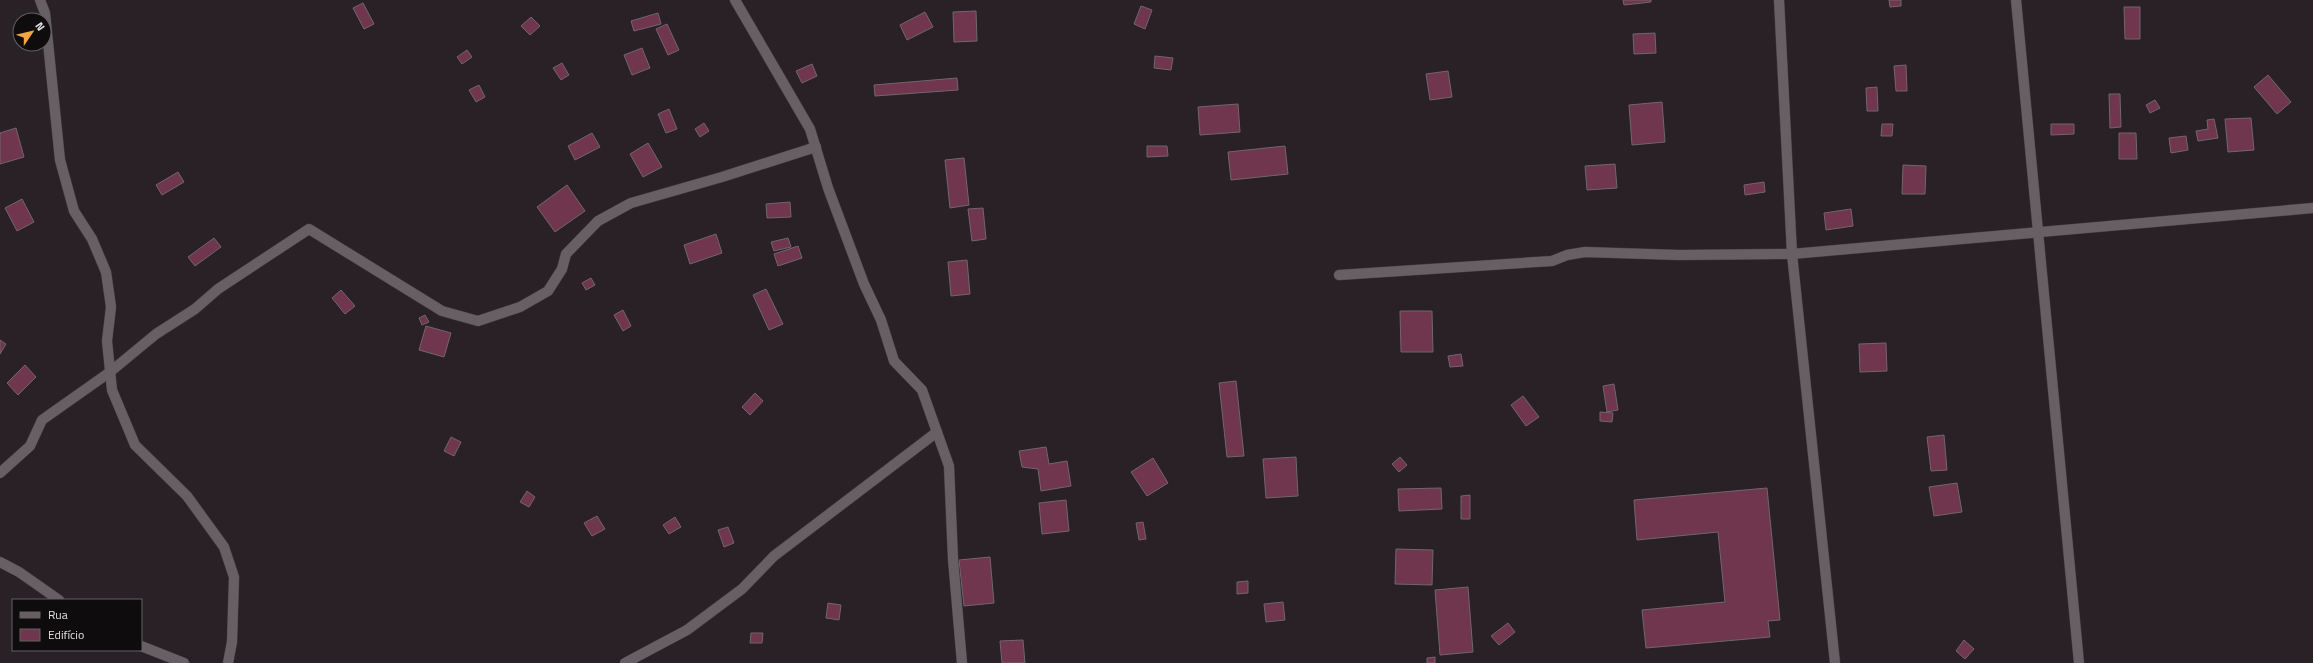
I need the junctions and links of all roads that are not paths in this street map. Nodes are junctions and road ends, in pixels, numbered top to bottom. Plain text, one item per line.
1 (40, 0) edge
2 (736, 0) edge
3 (1779, 0) edge
4 (2016, 0) edge
5 (816, 147) junction
6 (2313, 208) edge
7 (2038, 232) junction
8 (1792, 254) junction
9 (1339, 275) dead end
10 (110, 372) junction
11 (937, 432) junction
12 (0, 473) edge
13 (0, 562) edge
14 (58, 599) edge
15 (142, 646) edge
16 (184, 663) edge
17 (228, 663) edge
18 (625, 663) edge
19 (962, 663) edge
20 (1835, 663) edge
21 (2079, 663) edge

1 - 10 street
2 - 5 street
3 - 8 street
4 - 7 street
5 - 10 street
5 - 11 street
6 - 7 street
7 - 8 street
7 - 21 street
8 - 9 street
8 - 20 street
10 - 12 street
10 - 17 street
11 - 18 street
11 - 19 street
13 - 14 street
15 - 16 street

